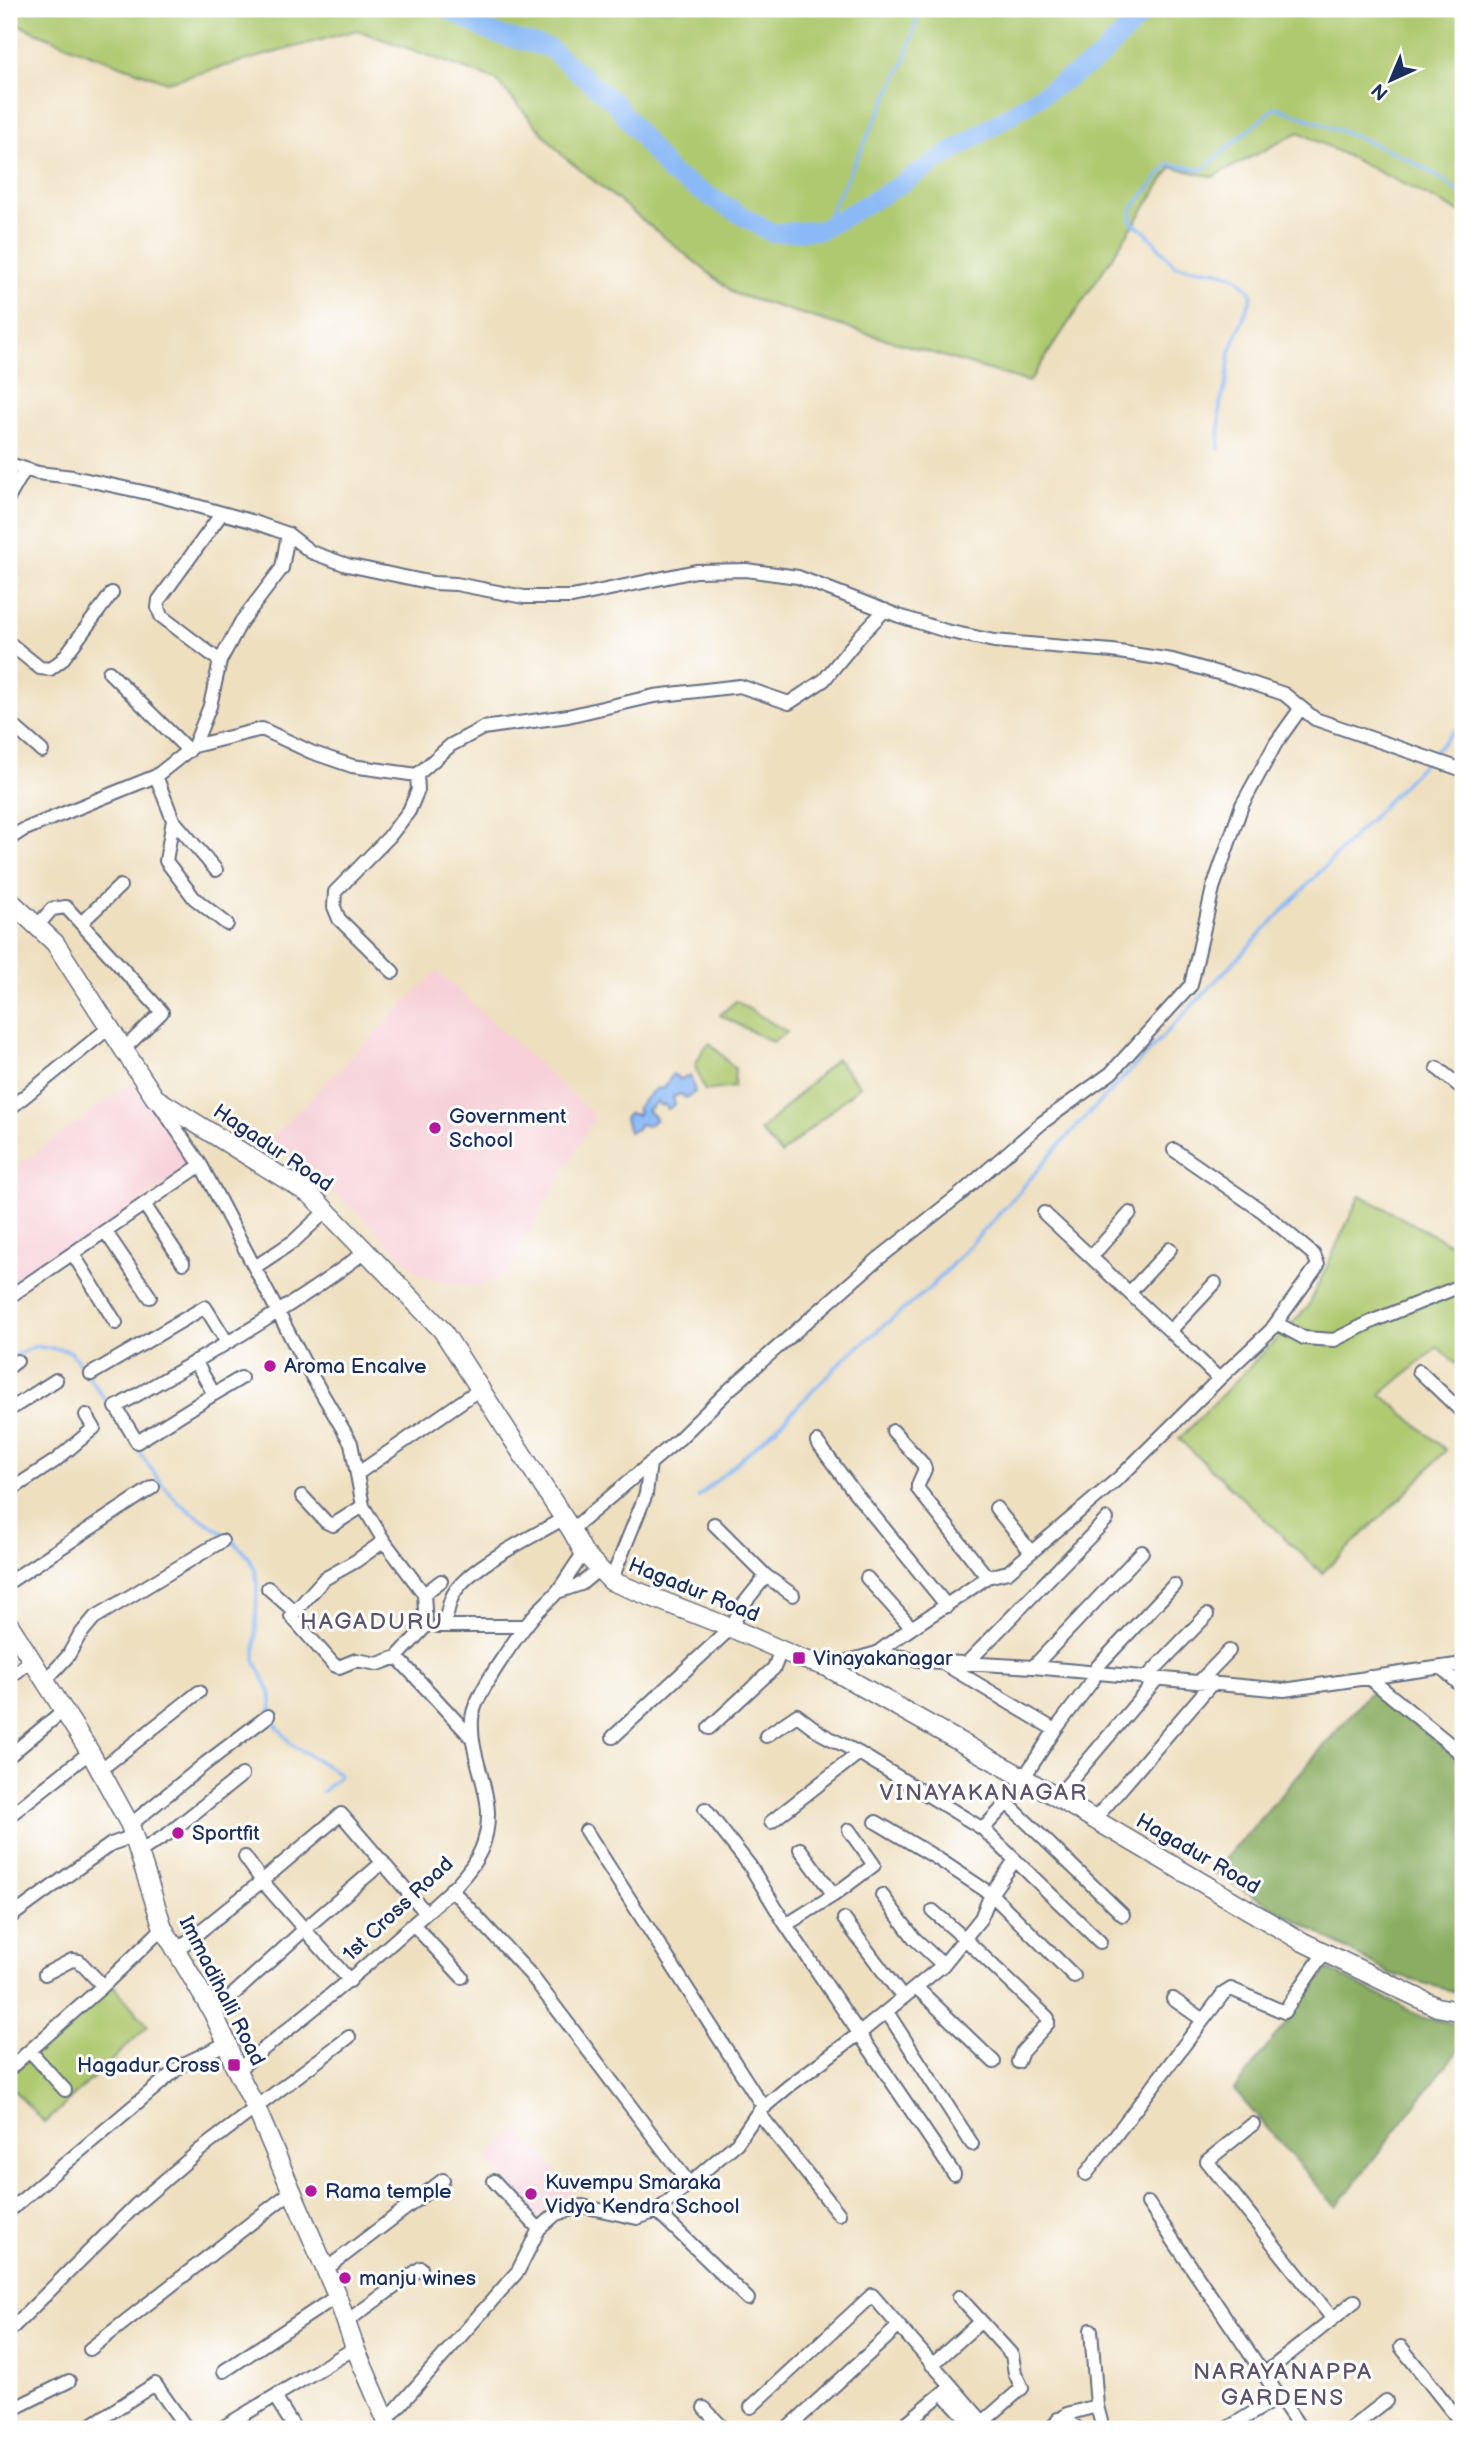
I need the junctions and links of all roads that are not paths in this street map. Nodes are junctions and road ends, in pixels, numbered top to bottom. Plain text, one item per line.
1 (9, 464) edge
2 (25, 469) junction
3 (9, 498) edge
4 (222, 513) junction
5 (288, 534) junction
6 (112, 593) dead end
7 (885, 610) junction
8 (9, 643) edge
9 (220, 661) junction
10 (109, 671) dead end
11 (1301, 708) junction
12 (9, 722) edge
13 (191, 748) junction
14 (42, 751) dead end
15 (1463, 770) edge
16 (417, 775) junction
17 (156, 776) junction
18 (173, 820) junction
19 (9, 839) edge
20 (216, 870) dead end
21 (120, 886) dead end
22 (9, 900) edge
23 (81, 923) junction
24 (226, 925) dead end
25 (37, 926) junction
26 (393, 972) dead end
27 (110, 1027) junction
28 (124, 1049) junction
29 (1437, 1068) dead end
30 (1463, 1089) edge
31 (155, 1098) junction
32 (9, 1109) edge
33 (1174, 1150) dead end
34 (201, 1165) junction
35 (144, 1204) junction
36 (326, 1211) junction
37 (1044, 1213) dead end
38 (1130, 1213) dead end
39 (105, 1231) junction
40 (1170, 1249) dead end
41 (366, 1251) junction
42 (73, 1254) junction
43 (1092, 1256) junction
44 (183, 1263) dead end
45 (255, 1267) junction
46 (1214, 1283) dead end
47 (1463, 1285) edge
48 (1130, 1292) junction
49 (9, 1297) edge
50 (150, 1297) dead end
51 (278, 1313) junction
52 (116, 1323) dead end
53 (1276, 1323) junction
54 (1170, 1331) junction
55 (227, 1342) junction
56 (195, 1361) junction
57 (1419, 1371) dead end
58 (90, 1374) dead end
59 (241, 1378) dead end
60 (1219, 1379) junction
61 (56, 1380) dead end
62 (480, 1389) junction
63 (214, 1394) junction
64 (9, 1410) edge
65 (1463, 1413) edge
66 (86, 1415) dead end
67 (893, 1431) dead end
68 (817, 1442) dead end
69 (650, 1463) junction
70 (357, 1474) junction
71 (153, 1487) dead end
72 (9, 1491) edge
73 (302, 1496) dead end
74 (363, 1506) junction
75 (996, 1508) dead end
76 (1107, 1519) dead end
77 (568, 1524) junction
78 (714, 1524) dead end
79 (222, 1541) dead end
80 (384, 1541) junction
81 (1031, 1552) junction
82 (1142, 1552) dead end
83 (584, 1553) junction
84 (605, 1575) junction
85 (766, 1576) junction
86 (867, 1577) dead end
87 (987, 1577) junction
88 (441, 1581) dead end
89 (9, 1582) edge
90 (1174, 1585) dead end
91 (268, 1588) dead end
92 (557, 1592) junction
93 (424, 1594) junction
94 (793, 1595) dead end
95 (947, 1606) junction
96 (295, 1612) junction
97 (1207, 1615) dead end
98 (9, 1624) edge
99 (426, 1626) junction
100 (444, 1626) junction
101 (526, 1626) junction
102 (911, 1627) junction
103 (731, 1628) junction
104 (781, 1650) junction
105 (1229, 1651) dead end
106 (877, 1653) junction
107 (397, 1657) junction
108 (31, 1660) junction
109 (940, 1661) junction
110 (968, 1662) junction
111 (1463, 1664) edge
112 (827, 1667) junction
113 (1033, 1667) junction
114 (1443, 1669) junction
115 (1094, 1674) junction
116 (1368, 1677) junction
117 (9, 1678) edge
118 (1151, 1679) junction
119 (45, 1681) junction
120 (1199, 1682) junction
121 (1213, 1682) junction
122 (1463, 1688) edge
123 (199, 1692) dead end
124 (64, 1710) junction
125 (268, 1716) dead end
126 (709, 1728) dead end
127 (1055, 1730) junction
128 (766, 1736) dead end
129 (471, 1737) junction
130 (613, 1737) dead end
131 (90, 1752) junction
132 (859, 1753) junction
133 (9, 1755) edge
134 (1463, 1755) edge
135 (100, 1770) junction
136 (242, 1775) dead end
137 (1024, 1778) junction
138 (1057, 1797) junction
139 (1007, 1803) junction
140 (705, 1809) dead end
141 (9, 1816) edge
142 (1094, 1820) junction
143 (771, 1822) dead end
144 (876, 1822) dead end
145 (983, 1829) junction
146 (849, 1830) dead end
147 (586, 1831) dead end
148 (134, 1838) junction
149 (800, 1849) dead end
150 (245, 1857) dead end
151 (1015, 1860) junction
152 (383, 1862) junction
153 (262, 1881) junction
154 (451, 1889) junction
155 (991, 1894) junction
156 (834, 1895) junction
157 (882, 1895) dead end
158 (933, 1912) dead end
159 (426, 1913) junction
160 (1124, 1915) dead end
161 (9, 1918) edge
162 (844, 1919) dead end
163 (414, 1924) junction
164 (786, 1925) junction
165 (163, 1928) junction
166 (306, 1928) junction
167 (964, 1938) junction
168 (1100, 1941) dead end
169 (177, 1950) junction
170 (1324, 1952) junction
171 (943, 1965) junction
172 (45, 1974) dead end
173 (1074, 1976) dead end
174 (461, 1977) dead end
175 (349, 1981) junction
176 (103, 1986) junction
177 (916, 1987) junction
178 (903, 1998) junction
179 (1173, 1999) dead end
180 (887, 2012) junction
181 (1463, 2012) edge
182 (213, 2013) junction
183 (1203, 2020) junction
184 (860, 2033) junction
185 (349, 2037) dead end
186 (227, 2043) junction
187 (30, 2051) junction
188 (995, 2062) dead end
189 (1018, 2062) dead end
190 (9, 2069) edge
191 (237, 2070) junction
192 (65, 2090) dead end
193 (256, 2108) junction
194 (762, 2110) junction
195 (1253, 2124) dead end
196 (972, 2144) dead end
197 (954, 2174) dead end
198 (1086, 2174) dead end
199 (443, 2180) dead end
200 (494, 2181) dead end
201 (688, 2182) junction
202 (292, 2191) junction
203 (1148, 2203) dead end
204 (9, 2211) edge
205 (657, 2211) junction
206 (839, 2214) dead end
207 (539, 2229) junction
208 (421, 2268) dead end
209 (325, 2270) junction
210 (337, 2297) junction
211 (959, 2297) dead end
212 (748, 2299) dead end
213 (1355, 2301) dead end
214 (1333, 2319) junction
215 (346, 2320) junction
216 (981, 2321) junction
217 (899, 2326) junction
218 (13, 2327) dead end
219 (1091, 2330) dead end
220 (1401, 2347) dead end
221 (90, 2348) dead end
222 (355, 2348) junction
223 (932, 2365) junction
224 (224, 2371) dead end
225 (1264, 2374) junction
226 (69, 2381) dead end
227 (947, 2390) junction
228 (275, 2397) junction
229 (1279, 2397) junction
230 (1386, 2402) dead end
231 (1097, 2406) junction
232 (704, 2407) dead end
233 (751, 2407) dead end
234 (9, 2411) edge
235 (1058, 2419) junction
236 (388, 2425) edge
237 (1463, 2426) edge
238 (983, 2427) edge
239 (85, 2429) edge
240 (187, 2429) edge
241 (220, 2429) edge
242 (295, 2429) edge
243 (724, 2429) edge
244 (787, 2429) edge
245 (899, 2429) edge
246 (1049, 2429) edge
247 (1078, 2429) edge
248 (1103, 2429) edge
249 (1226, 2429) edge
250 (1301, 2429) edge
251 (1350, 2429) edge

1 - 2 street
2 - 3 street
2 - 4 street
4 - 5 street
4 - 9 street
5 - 7 street
5 - 9 street
6 - 8 street
7 - 11 street
7 - 16 street
9 - 13 street
10 - 13 street
11 - 15 street
11 - 69 street
12 - 14 street
13 - 16 street
13 - 17 street
16 - 26 street
17 - 18 street
17 - 19 street
18 - 20 street
18 - 24 street
21 - 23 street
22 - 25 street, Hagadur Road
23 - 25 street
23 - 28 street
25 - 27 street, Hagadur Road
27 - 28 street, Hagadur Road
27 - 32 street
28 - 31 street, Hagadur Road
29 - 30 street
31 - 34 street
31 - 36 street, Hagadur Road
33 - 53 street
34 - 35 street
34 - 45 street
35 - 39 street
35 - 44 street
36 - 41 street, Hagadur Road
36 - 45 street
37 - 43 street
38 - 43 street
39 - 42 street
39 - 50 street
40 - 48 street
41 - 51 street
41 - 62 street, Hagadur Road
42 - 49 street
42 - 52 street
43 - 48 street
45 - 51 street
46 - 54 street
47 - 53 street
48 - 54 street
51 - 55 street
51 - 70 street
53 - 60 street
54 - 60 street
55 - 56 street
55 - 58 street
56 - 63 street
56 - 63 street
57 - 65 street
59 - 63 street
60 - 81 street
61 - 64 street
62 - 70 street
62 - 77 street, Hagadur Road
66 - 72 street
67 - 87 street
68 - 95 street
69 - 77 street
69 - 84 street
70 - 74 street
71 - 89 street
73 - 74 street
74 - 80 street
75 - 81 street
76 - 110 street
77 - 83 street, Hagadur Road
77 - 100 street
78 - 85 street
79 - 119 street
80 - 93 street
80 - 96 street
81 - 87 street
82 - 113 street
83 - 84 street, Hagadur Road
83 - 92 street, 1st Cross Road
84 - 92 street
84 - 103 street, Hagadur Road
85 - 94 street
85 - 103 street
86 - 102 street
87 - 95 street
88 - 93 street
90 - 115 street
91 - 96 street
92 - 101 street, 1st Cross Road
93 - 99 street
95 - 102 street
96 - 107 street
97 - 118 street
98 - 108 street, Immadihalli Road
99 - 100 street
99 - 107 street
100 - 101 street
101 - 129 street, 1st Cross Road
102 - 106 street
103 - 104 street, Hagadur Road
103 - 130 street
104 - 112 street, Hagadur Road
104 - 126 street
105 - 120 street
106 - 109 street
106 - 112 street
107 - 129 street
108 - 117 street
108 - 119 street, Immadihalli Road
109 - 110 street
109 - 127 street
110 - 113 street
111 - 114 street
112 - 137 street, Hagadur Road
113 - 115 street
114 - 116 street
114 - 122 street
115 - 118 street
115 - 127 street
116 - 121 street
116 - 134 street
118 - 120 street
118 - 138 street
119 - 124 street, Immadihalli Road
120 - 121 street
121 - 142 street
123 - 135 street
124 - 131 street, Immadihalli Road
124 - 133 street
125 - 148 street
127 - 137 street
128 - 132 street
129 - 154 street, 1st Cross Road
131 - 135 street, Immadihalli Road
131 - 141 street
132 - 143 street
132 - 145 street
135 - 148 street, Immadihalli Road
136 - 148 street
137 - 138 street, Hagadur Road
137 - 139 street
138 - 142 street, Hagadur Road
139 - 145 street
139 - 160 street
140 - 164 street
142 - 170 street, Hagadur Road
144 - 155 street
145 - 151 street
146 - 156 street
147 - 194 street
148 - 161 street
148 - 165 street, Immadihalli Road
149 - 156 street
150 - 153 street
151 - 155 street
151 - 168 street
152 - 153 street
152 - 159 street
152 - 166 street
153 - 166 street
153 - 169 street
154 - 159 street, 1st Cross Road
154 - 201 street
155 - 167 street
155 - 173 street
156 - 164 street
157 - 171 street
158 - 167 street
159 - 163 street, 1st Cross Road
162 - 178 street
163 - 174 street
163 - 175 street, 1st Cross Road
164 - 184 street
165 - 169 street, Immadihalli Road
165 - 176 street
166 - 175 street
166 - 182 street
167 - 171 street
167 - 189 street
169 - 182 street, Immadihalli Road
170 - 181 street, Hagadur Road
170 - 183 street
171 - 177 street
172 - 176 street
175 - 191 street, 1st Cross Road
176 - 187 street
177 - 178 street
177 - 188 street
178 - 180 street
179 - 183 street
180 - 184 street
180 - 196 street
182 - 186 street, Immadihalli Road
183 - 198 street
184 - 194 street
184 - 197 street
185 - 193 street
186 - 191 street, Immadihalli Road
186 - 204 street
187 - 190 street
187 - 192 street
191 - 193 street, Immadihalli Road
193 - 202 street, Immadihalli Road
193 - 218 street
194 - 201 street
194 - 206 street
195 - 214 street
199 - 209 street
200 - 207 street
201 - 205 street
202 - 209 street, Immadihalli Road
202 - 221 street
203 - 225 street
205 - 207 street
205 - 212 street
207 - 236 street
208 - 215 street
209 - 210 street, Immadihalli Road
210 - 215 street, Immadihalli Road
210 - 224 street
211 - 216 street
213 - 214 street
214 - 225 street
215 - 222 street, Immadihalli Road
216 - 223 street
216 - 238 street
217 - 223 street
217 - 233 street
217 - 244 street
219 - 231 street
220 - 237 street
222 - 228 street
222 - 236 street, Immadihalli Road
223 - 227 street
225 - 229 street
226 - 234 street
227 - 238 street
227 - 245 street
228 - 241 street
228 - 242 street
229 - 249 street
229 - 250 street
230 - 251 street
231 - 235 street
231 - 248 street
232 - 243 street
235 - 246 street
235 - 247 street
239 - 240 street

